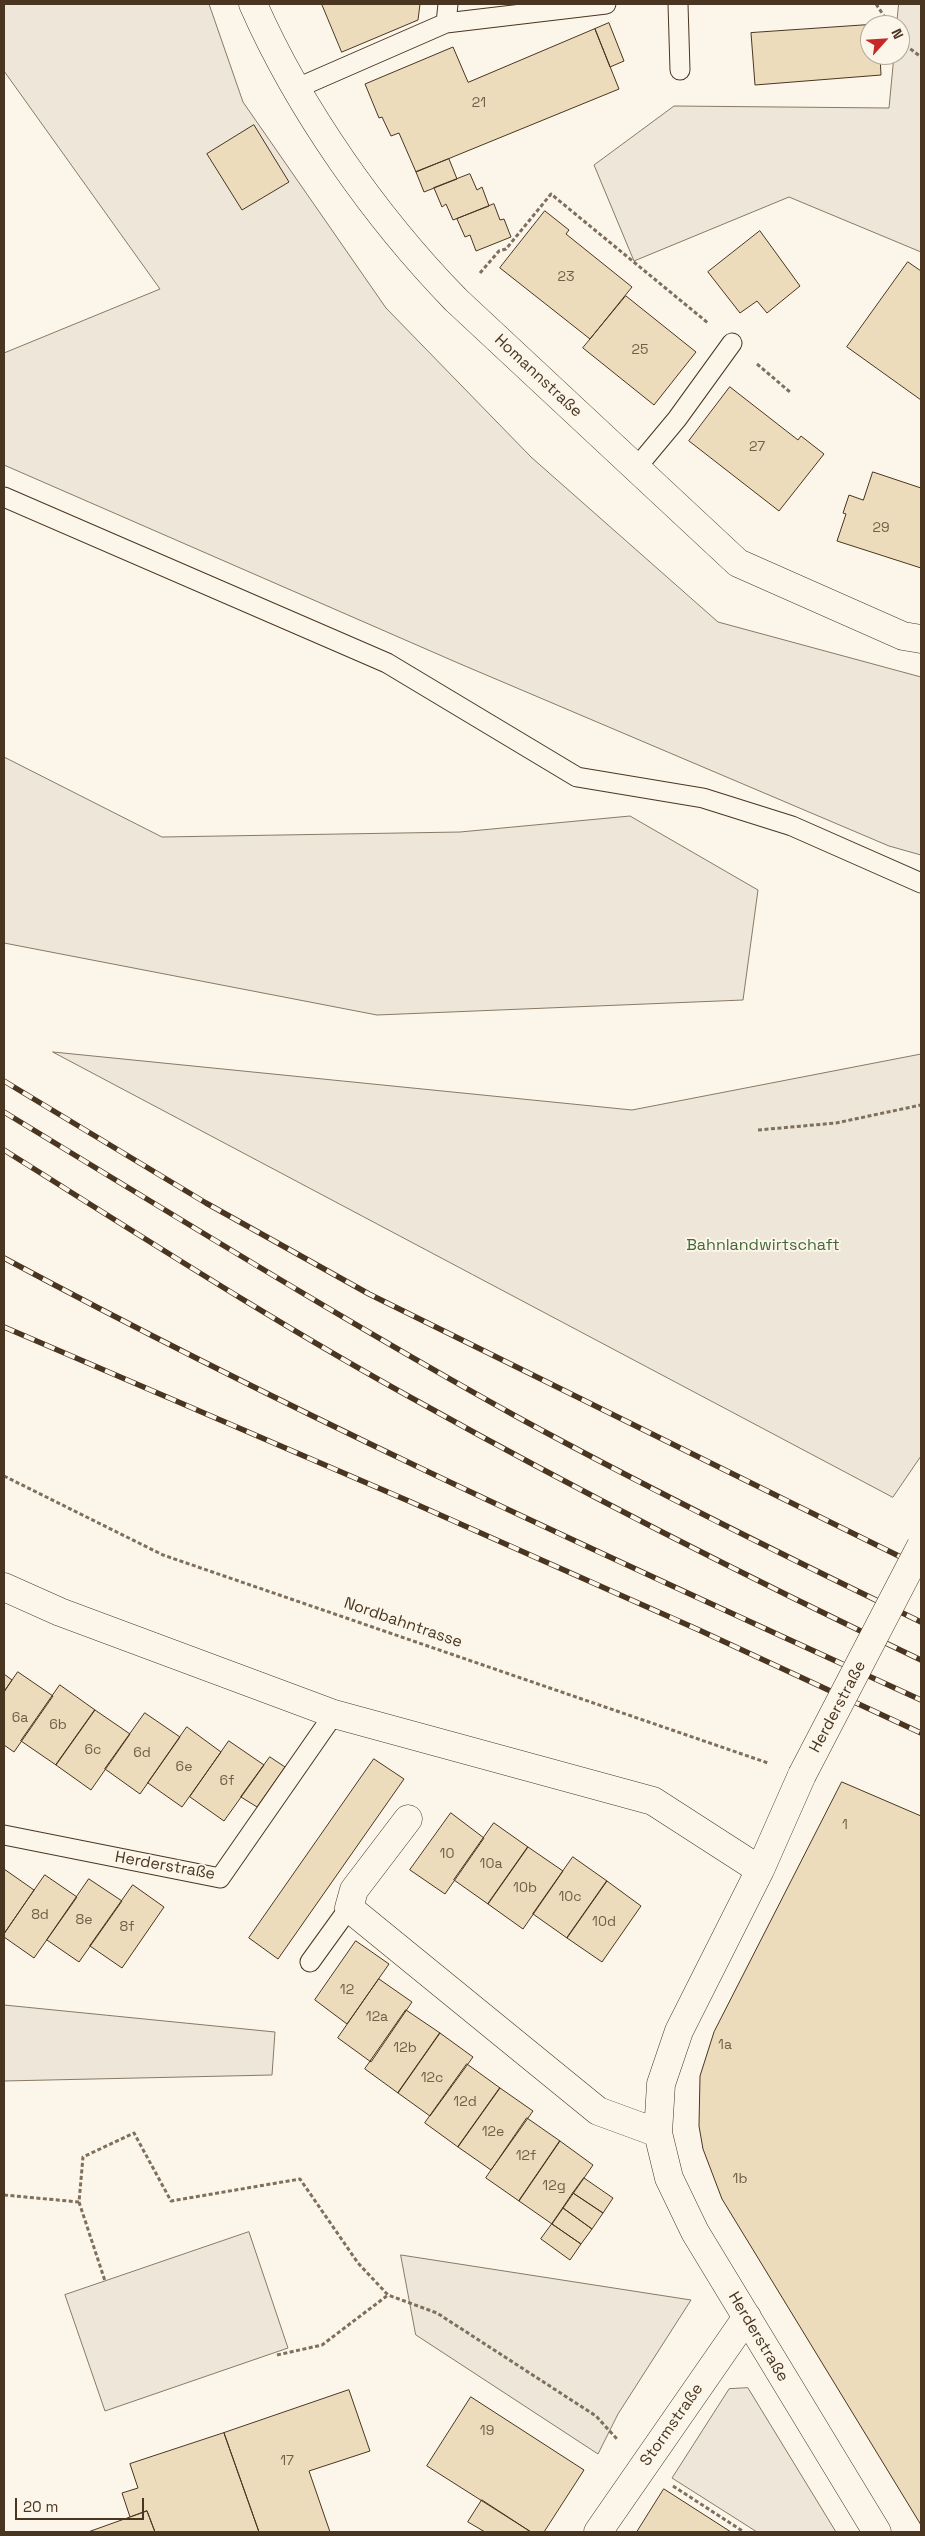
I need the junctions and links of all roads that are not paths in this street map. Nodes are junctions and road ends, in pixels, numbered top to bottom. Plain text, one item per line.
1 (253, 4) edge
2 (448, 4) edge
3 (606, 4) edge
4 (678, 4) edge
5 (446, 23) junction
6 (680, 70) dead end
7 (295, 88) junction
8 (732, 343) road end
9 (637, 467) junction
10 (4, 497) edge
11 (921, 639) edge
12 (921, 883) edge
13 (921, 1546) edge
14 (4, 1586) edge
15 (334, 1714) junction
16 (408, 1819) dead end
17 (4, 1835) edge
18 (760, 1870) junction
19 (349, 1908) junction
20 (310, 1962) dead end
21 (658, 2133) junction
22 (746, 2317) junction
23 (598, 2532) edge
24 (877, 2532) edge

1 - 7 street, Homannstraße
2 - 5 lane
3 - 5 lane
4 - 6 lane
5 - 7 lane
7 - 9 street, Homannstraße
8 - 9 lane
9 - 11 street, Homannstraße
10 - 12 lane
13 - 18 street, Herderstraße, bridge
14 - 15 street
15 - 17 lane, Herderstraße
15 - 18 street
16 - 19 street
18 - 21 street, Herderstraße
19 - 20 lane
19 - 21 street
21 - 22 street, Herderstraße
22 - 23 street, Stormstraße
22 - 24 street, Herderstraße

